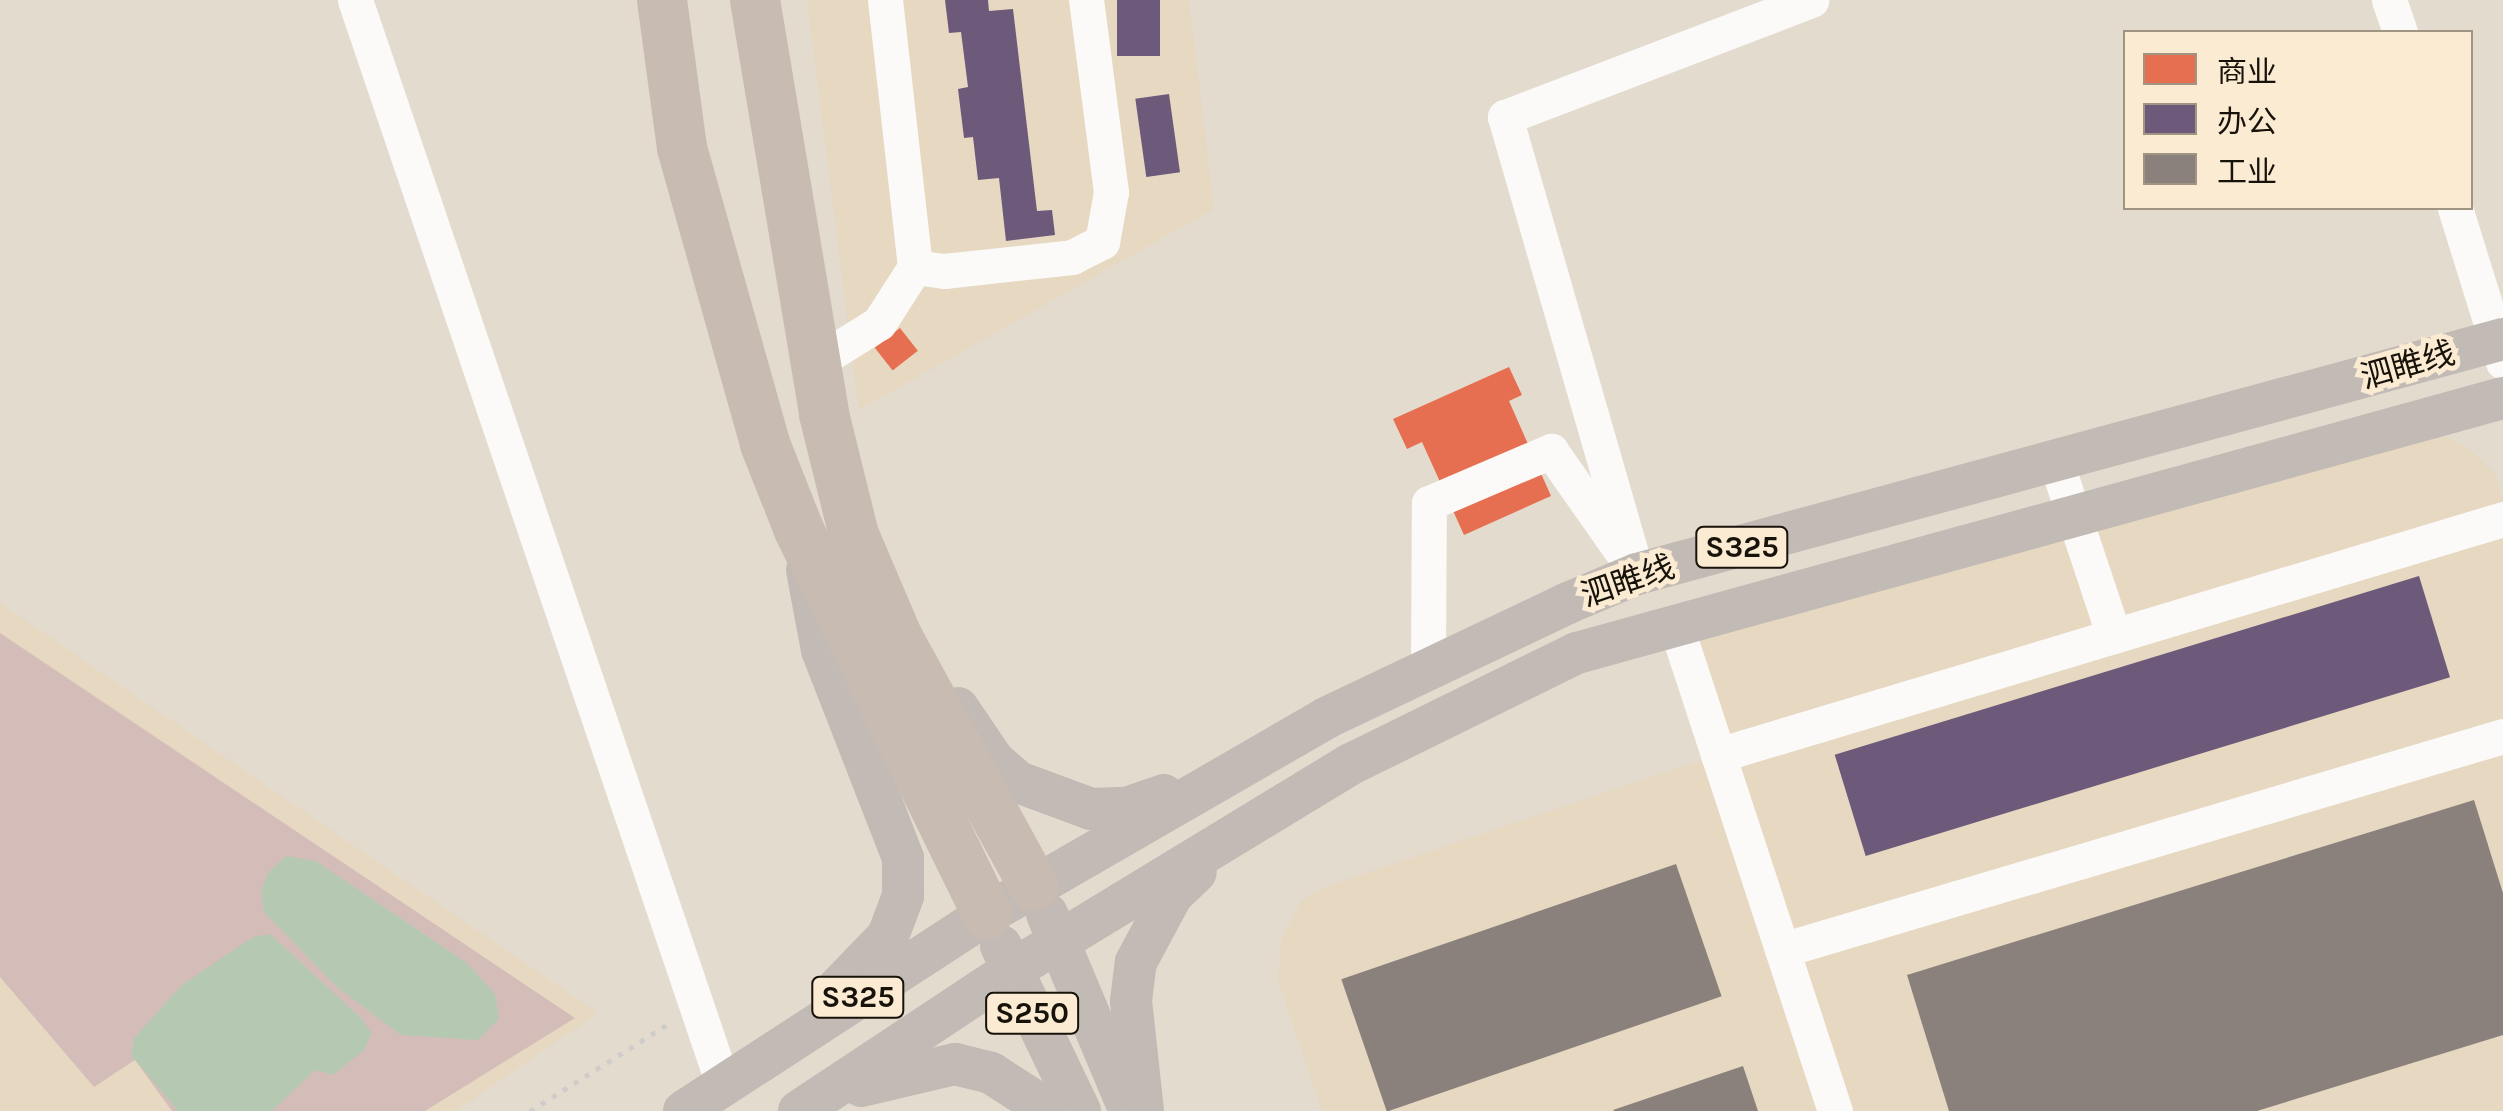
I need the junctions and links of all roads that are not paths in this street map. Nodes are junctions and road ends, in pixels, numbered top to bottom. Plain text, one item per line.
1 (355, 0) edge
2 (662, 0) edge
3 (755, 0) edge
4 (885, 0) edge
5 (1086, 0) edge
6 (1811, 0) edge
7 (2390, 0) edge
8 (2399, 30) edge
9 (2456, 210) edge
10 (915, 267) junction
11 (2501, 347) edge
12 (816, 363) junction
13 (2503, 398) edge
14 (2058, 464) junction
15 (2074, 515) junction
16 (2503, 520) edge
17 (799, 530) junction
18 (854, 535) junction
19 (1638, 574) junction
20 (1675, 624) junction
21 (2114, 636) junction
22 (1428, 670) junction
23 (2503, 736) edge
24 (1718, 755) junction
25 (1236, 770) junction
26 (1242, 829) junction
27 (1034, 886) junction
28 (987, 914) junction
29 (1060, 940) junction
30 (1782, 950) junction
31 (1012, 970) junction
32 (763, 1058) junction
33 (723, 1084) junction
34 (684, 1111) edge
35 (799, 1111) edge
36 (1050, 1111) edge
37 (1080, 1111) edge
38 (1130, 1111) edge
39 (1142, 1111) edge
40 (1835, 1111) edge

1 - 33 street
2 - 17 highway
3 - 12 highway
4 - 10 street
5 - 10 street
6 - 19 street
7 - 8 street
9 - 11 street
10 - 12 street
11 - 14 main road, 泗睢线 / S325
12 - 18 highway
13 - 15 main road, 泗睢线 / S325
14 - 15 street
14 - 19 main road, 泗睢线 / S325
15 - 20 main road, 泗睢线 / S325
15 - 21 street
16 - 21 street
17 - 28 highway
17 - 32 main road
18 - 25 main road
18 - 27 highway
19 - 22 main road, 泗睢线 / S325
19 - 22 street
20 - 24 street
20 - 26 main road, 泗睢线 / S325
21 - 24 street
22 - 25 main road, 泗睢线 / S325
23 - 30 street
24 - 30 street
25 - 27 main road, 泗睢线 / S325
26 - 29 main road, 泗睢线 / S325
26 - 39 main road
27 - 28 main road, S325
27 - 29 main road, S250
28 - 31 main road, S250
28 - 32 main road, S325
29 - 31 main road, S325
29 - 38 main road, S250
30 - 40 street
31 - 35 main road, S325
31 - 37 main road, S250
32 - 33 main road, S325
33 - 34 main road, S325
35 - 36 main road

